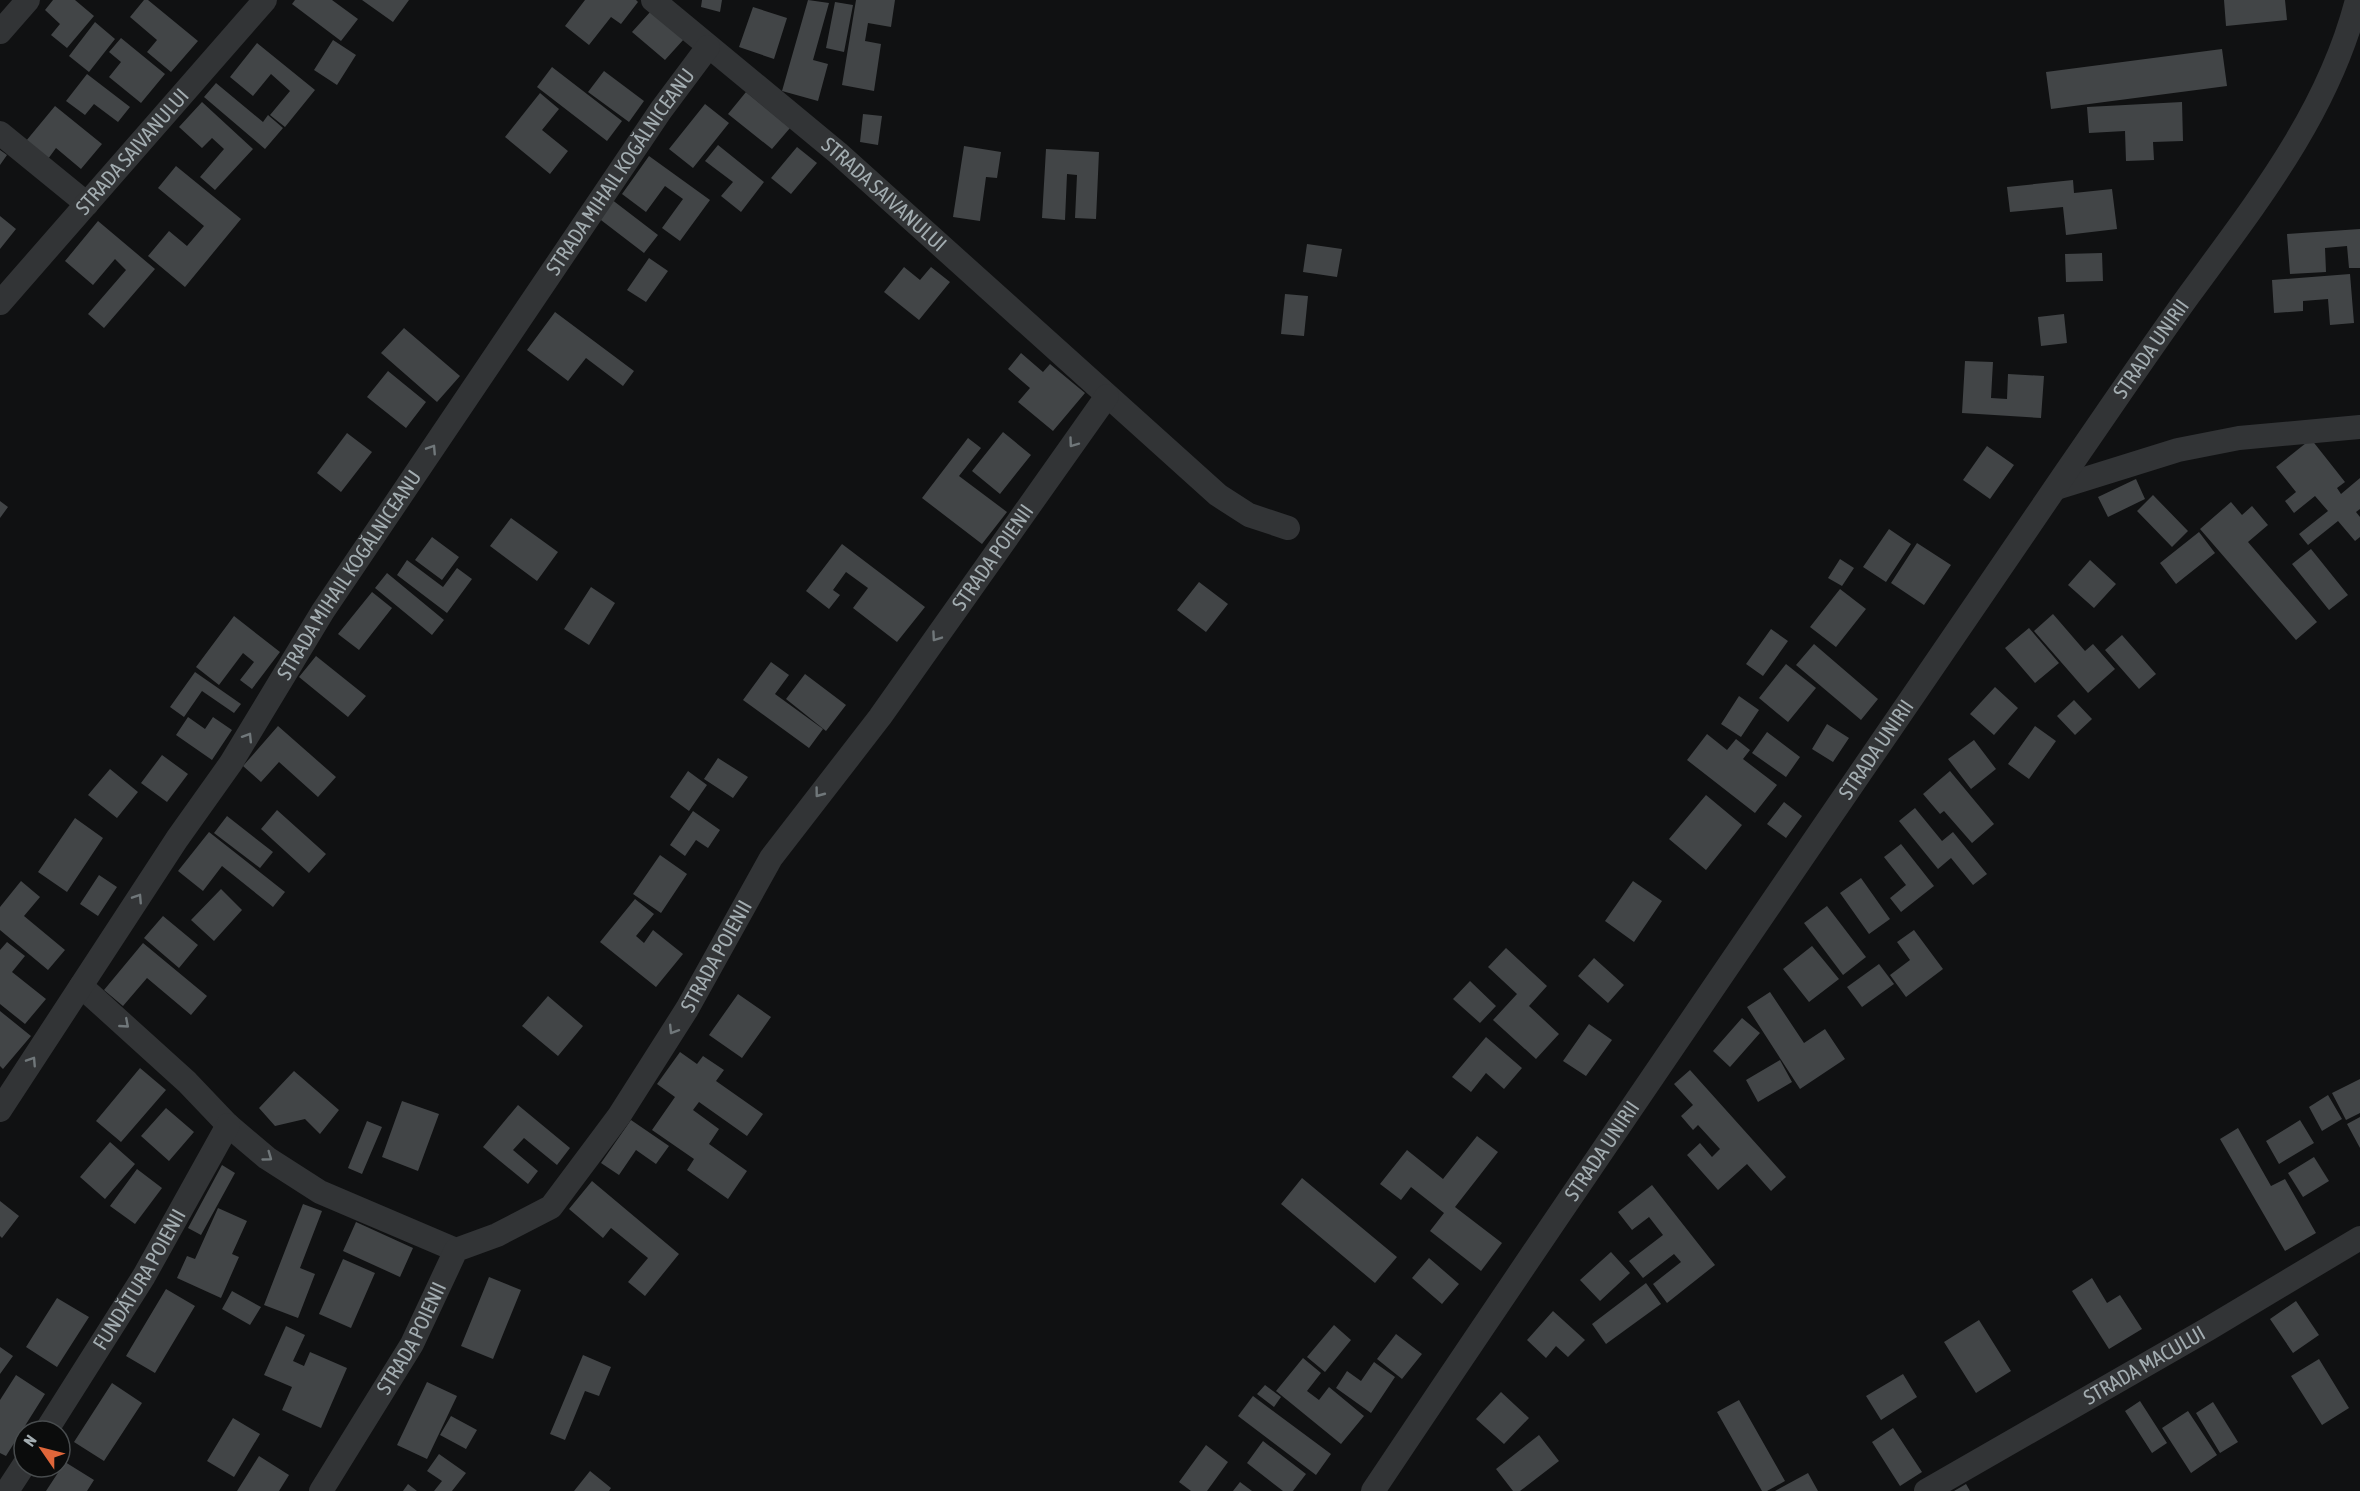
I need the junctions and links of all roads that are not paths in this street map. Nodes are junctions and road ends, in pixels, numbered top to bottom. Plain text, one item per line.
1 (28, 0) edge
2 (265, 0) edge
3 (653, 0) edge
4 (2357, 0) edge
5 (0, 32) edge
6 (708, 47) junction
7 (0, 133) edge
8 (87, 204) junction
9 (0, 303) edge
10 (1107, 396) junction
11 (2360, 427) edge
12 (2056, 488) junction
13 (1288, 528) dead end
14 (81, 986) junction
15 (0, 1110) edge
16 (228, 1125) junction
17 (2360, 1238) edge
18 (456, 1250) junction
19 (54, 1419) edge
20 (321, 1491) edge
21 (1373, 1491) edge
22 (1926, 1491) edge

1 - 5 street
2 - 8 street, STRADA SAIVANULUI
3 - 6 street, STRADA SAIVANULUI
4 - 12 street, STRADA UNIRII
6 - 10 street, STRADA SAIVANULUI
14 -> 6 street, STRADA MIHAIL KOGĂLNICEANU
7 - 8 street
8 - 9 street, STRADA SAIVANULUI
10 - 13 street, STRADA SAIVANULUI
10 -> 18 street, STRADA POIENII
11 - 12 street
12 - 21 street, STRADA UNIRII
15 -> 14 street, STRADA MIHAIL KOGĂLNICEANU
14 -> 16 street
16 -> 18 street
16 - 19 street, FUNDĂTURA POIENII
17 - 22 street, STRADA MACULUI
18 - 20 street, STRADA POIENII

